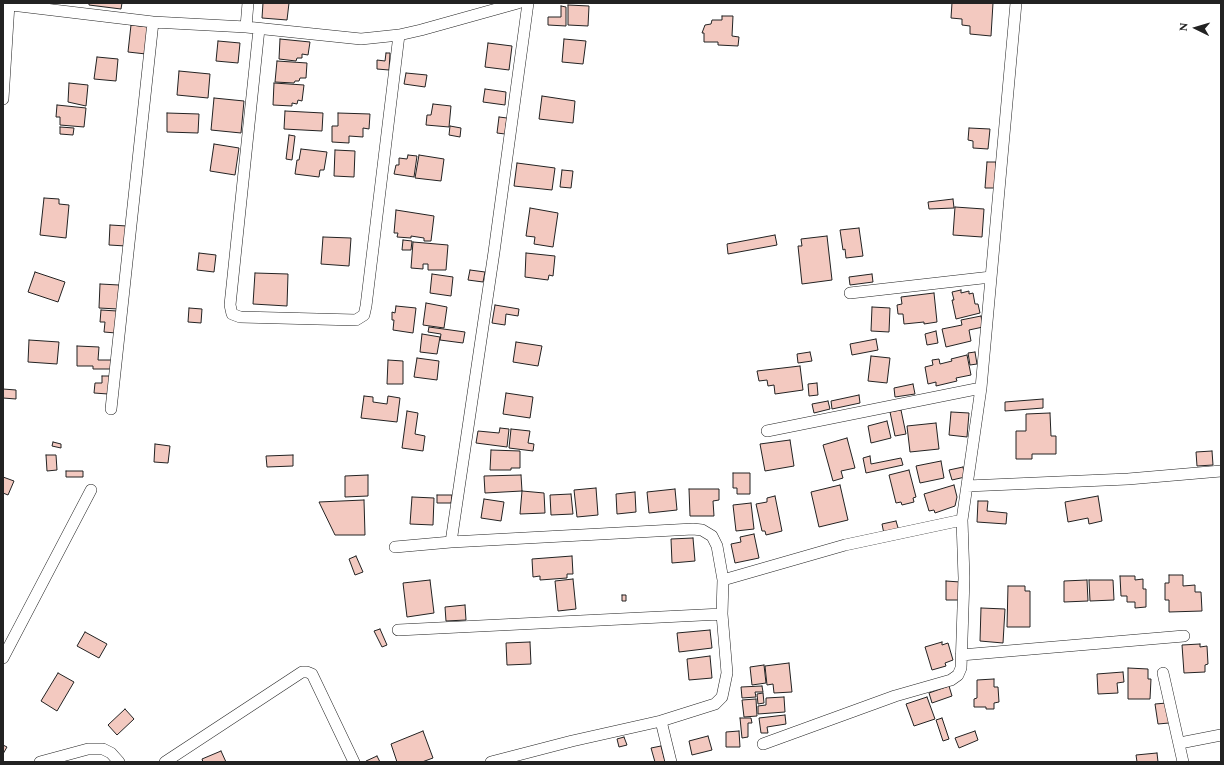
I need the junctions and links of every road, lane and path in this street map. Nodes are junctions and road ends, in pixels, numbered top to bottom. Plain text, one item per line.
1 (248, 3) edge
2 (518, 3) edge
3 (528, 3) edge
4 (1016, 3) edge
5 (6, 4) edge
6 (153, 22) junction
7 (246, 27) junction
8 (259, 29) junction
9 (399, 35) junction
10 (3, 100) edge
11 (991, 276) junction
12 (850, 293) dead end
13 (981, 388) junction
14 (111, 409) dead end
15 (767, 431) dead end
16 (1221, 471) edge
17 (967, 486) junction
18 (91, 490) dead end
19 (962, 520) junction
20 (451, 542) junction
21 (395, 547) dead end
22 (723, 580) junction
23 (722, 614) junction
24 (398, 630) dead end
25 (1184, 636) dead end
26 (961, 654) junction
27 (3, 658) edge
28 (1163, 673) dead end
29 (661, 722) junction
30 (1221, 735) edge
31 (1180, 743) junction
32 (763, 744) dead end
33 (40, 762) edge
34 (119, 762) edge
35 (165, 762) edge
36 (354, 762) edge
37 (491, 762) edge
38 (671, 762) edge
39 (1183, 762) edge

1 - 7 street
2 - 9 street
3 - 20 street
4 - 11 street
5 - 6 street
5 - 10 street
6 - 7 street
6 - 14 street
7 - 8 street
8 - 9 street
8 - 9 street
11 - 12 street
11 - 13 street
13 - 15 street
13 - 17 street
16 - 17 street
17 - 19 street
18 - 27 street
19 - 22 street
19 - 26 street
20 - 21 street
20 - 22 street
22 - 23 street
23 - 24 street
23 - 29 street
25 - 26 street
26 - 32 street
28 - 31 street
29 - 37 street
29 - 38 street
30 - 31 street
31 - 39 street
33 - 34 street
35 - 36 street

